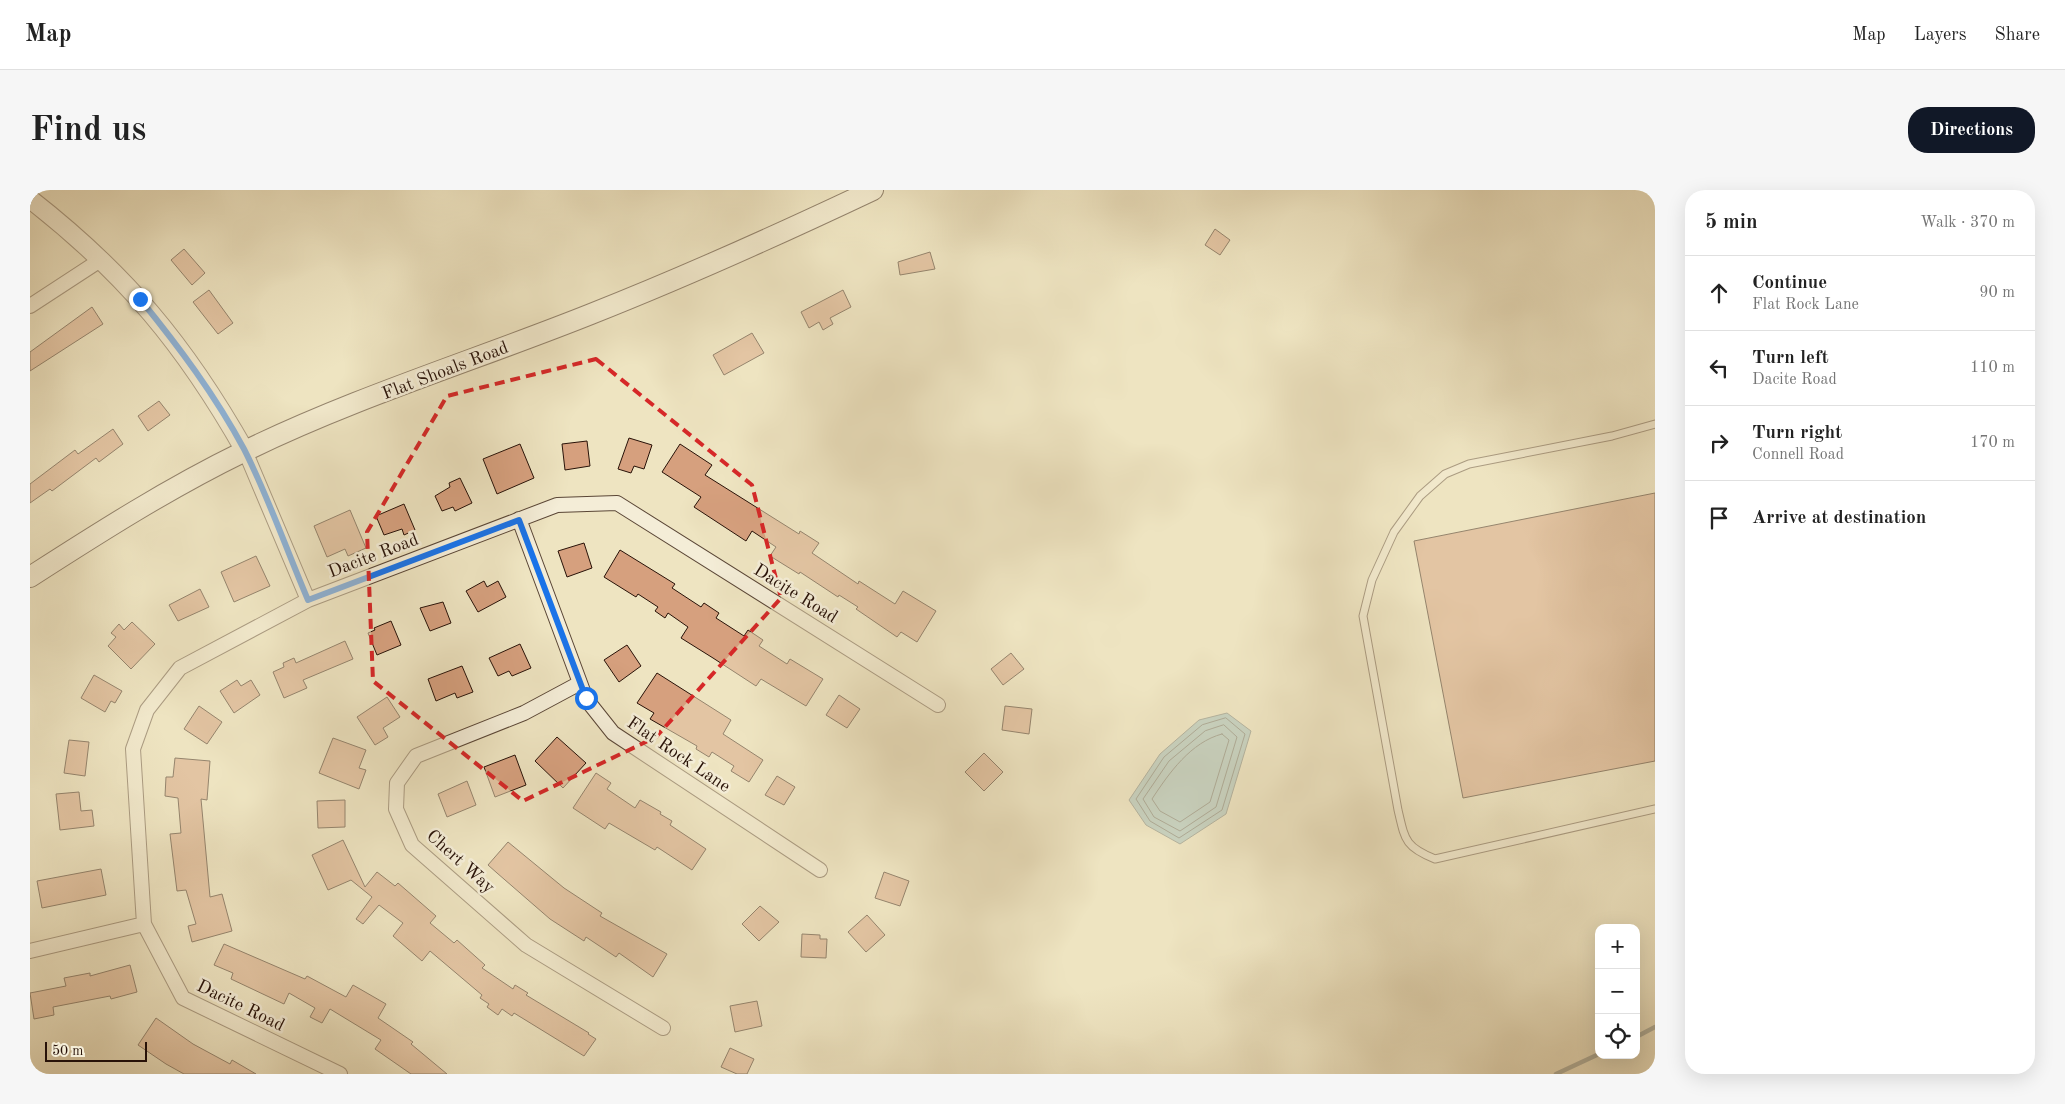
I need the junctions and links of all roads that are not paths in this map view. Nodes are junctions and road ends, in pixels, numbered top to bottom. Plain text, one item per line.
1 (873, 190) edge
2 (30, 199) edge
3 (102, 259) junction
4 (30, 306) edge
5 (1655, 424) edge
6 (244, 451) junction
7 (519, 520) junction
8 (30, 577) edge
9 (308, 600) junction
10 (580, 683) junction
11 (938, 705) dead end
12 (1655, 809) edge
13 (820, 870) dead end
14 (144, 924) junction
15 (30, 952) edge
16 (662, 1028) dead end
17 (340, 1074) edge

1 - 6 main road, Flat Shoals Road
2 - 3 street
3 - 4 street
3 - 6 street
5 - 12 lane
6 - 8 main road, Flat Shoals Road
6 - 9 street
7 - 9 street, Dacite Road
7 - 10 street, Flat Rock Lane
7 - 11 street, Dacite Road
9 - 14 street, Dacite Road
10 - 13 street, Flat Rock Lane
10 - 16 street, Chert Way
14 - 15 street
14 - 17 street, Dacite Road

